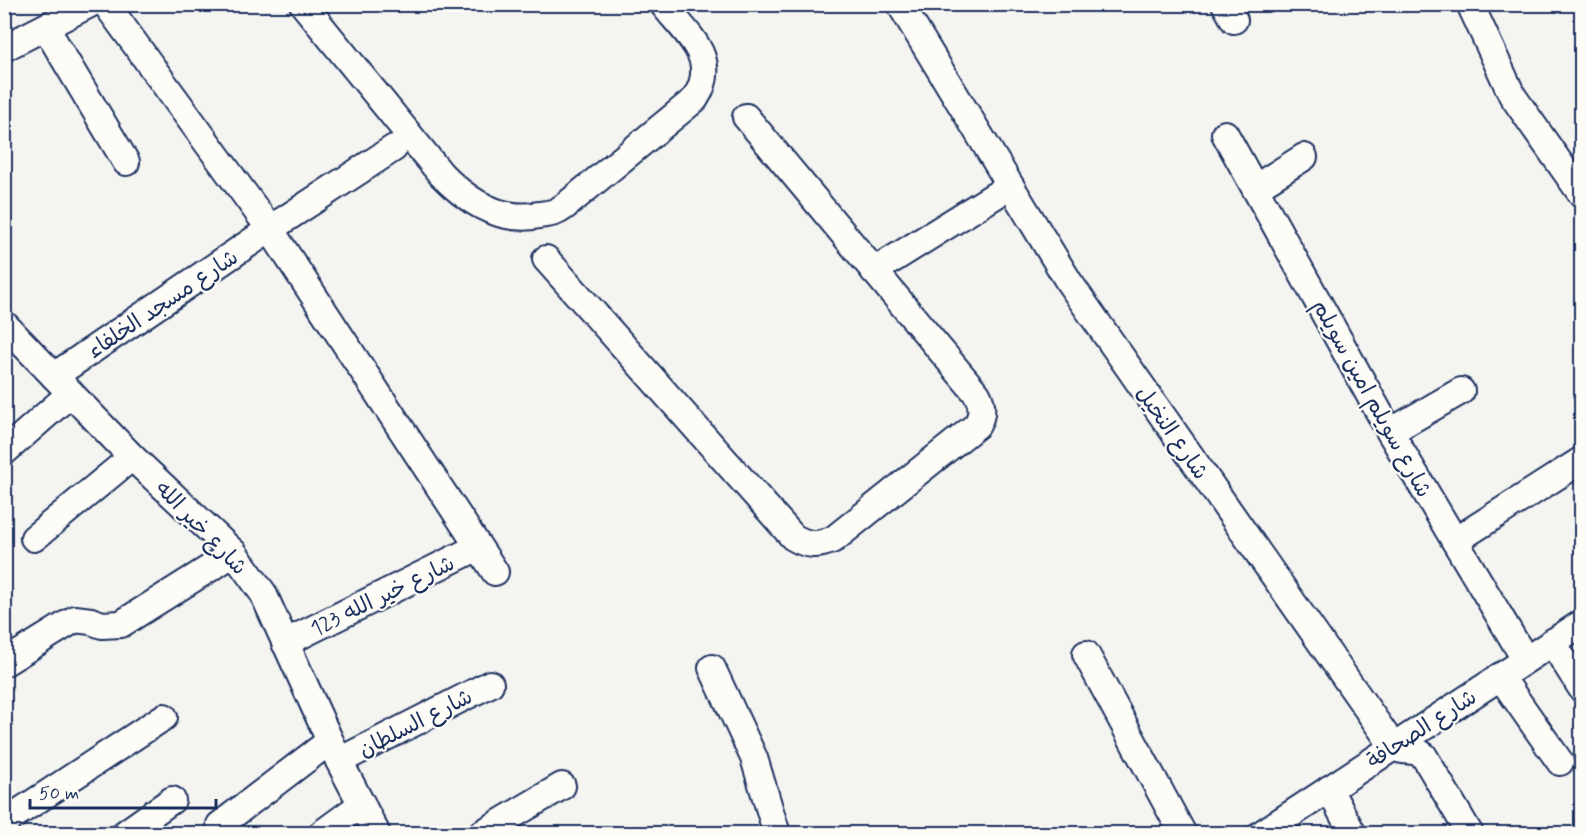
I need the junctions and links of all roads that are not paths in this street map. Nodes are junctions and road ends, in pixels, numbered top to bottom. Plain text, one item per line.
1 (90, 4) edge
2 (106, 4) edge
3 (303, 4) edge
4 (663, 4) edge
5 (900, 4) edge
6 (1470, 4) edge
7 (46, 28) junction
8 (4, 48) edge
9 (746, 117) dead end
10 (1225, 134) dead end
11 (394, 148) dead end
12 (1304, 157) dead end
13 (126, 162) dead end
14 (1010, 186) junction
15 (1255, 188) junction
16 (1581, 195) edge
17 (270, 229) junction
18 (546, 259) dead end
19 (874, 271) junction
20 (4, 324) edge
21 (62, 385) junction
22 (1461, 391) dead end
23 (1390, 432) junction
24 (4, 452) edge
25 (132, 458) junction
26 (1581, 460) edge
27 (34, 538) dead end
28 (1455, 541) junction
29 (478, 547) junction
30 (234, 553) junction
31 (495, 572) dead end
32 (1581, 622) edge
33 (1552, 642) junction
34 (285, 643) junction
35 (1086, 654) dead end
36 (1525, 659) junction
37 (4, 663) edge
38 (712, 668) dead end
39 (1500, 676) junction
40 (490, 684) dead end
41 (1581, 689) edge
42 (164, 717) dead end
43 (1393, 746) junction
44 (335, 751) junction
45 (1560, 762) dead end
46 (562, 786) dead end
47 (1329, 789) junction
48 (172, 800) dead end
49 (362, 804) junction
50 (4, 822) edge
51 (220, 825) dead end
52 (124, 834) edge
53 (321, 834) edge
54 (377, 834) edge
55 (481, 834) edge
56 (777, 834) edge
57 (1183, 834) edge
58 (1261, 834) edge
59 (1353, 834) edge
60 (1470, 834) edge

1 - 7 street
2 - 17 street
3 - 4 street
5 - 14 street, شارع النخيل
6 - 16 street
7 - 8 street
7 - 13 street
9 - 19 street
10 - 15 street, شارع سويلم امين سويلم
11 - 17 street, شارع مسجد الخلفاء
12 - 15 street
14 - 19 street
14 - 43 street, شارع النخيل
15 - 23 street, شارع سويلم امين سويلم
17 - 21 street, شارع مسجد الخلفاء
17 - 29 street
18 - 19 street
20 - 21 street, شارع خير الله
21 - 24 street, شارع مسجد الخلفاء
21 - 25 street, شارع خير الله
22 - 23 street
23 - 28 street, شارع سويلم امين سويلم
25 - 27 street
25 - 30 street, شارع خير الله
26 - 28 street
28 - 36 street, شارع سويلم امين سويلم
29 - 31 street
29 - 34 street, شارع خير الله 123
30 - 34 street, شارع خير الله
30 - 37 street
32 - 33 street, شارع الصحافة
33 - 36 street, شارع الصحافة
33 - 41 street
34 - 44 street, شارع خير الله
35 - 57 street
36 - 39 street, شارع الصحافة
38 - 56 street
39 - 43 street, شارع الصحافة
39 - 45 street
40 - 44 street, شارع السلطان
42 - 50 street
43 - 47 street, شارع الصحافة
43 - 60 street
44 - 49 street, شارع خير الله
44 - 51 street, شارع السلطان
46 - 55 street
47 - 58 street, شارع الصحافة
47 - 59 street
48 - 52 street
49 - 53 street
49 - 54 street, شارع خير الله

